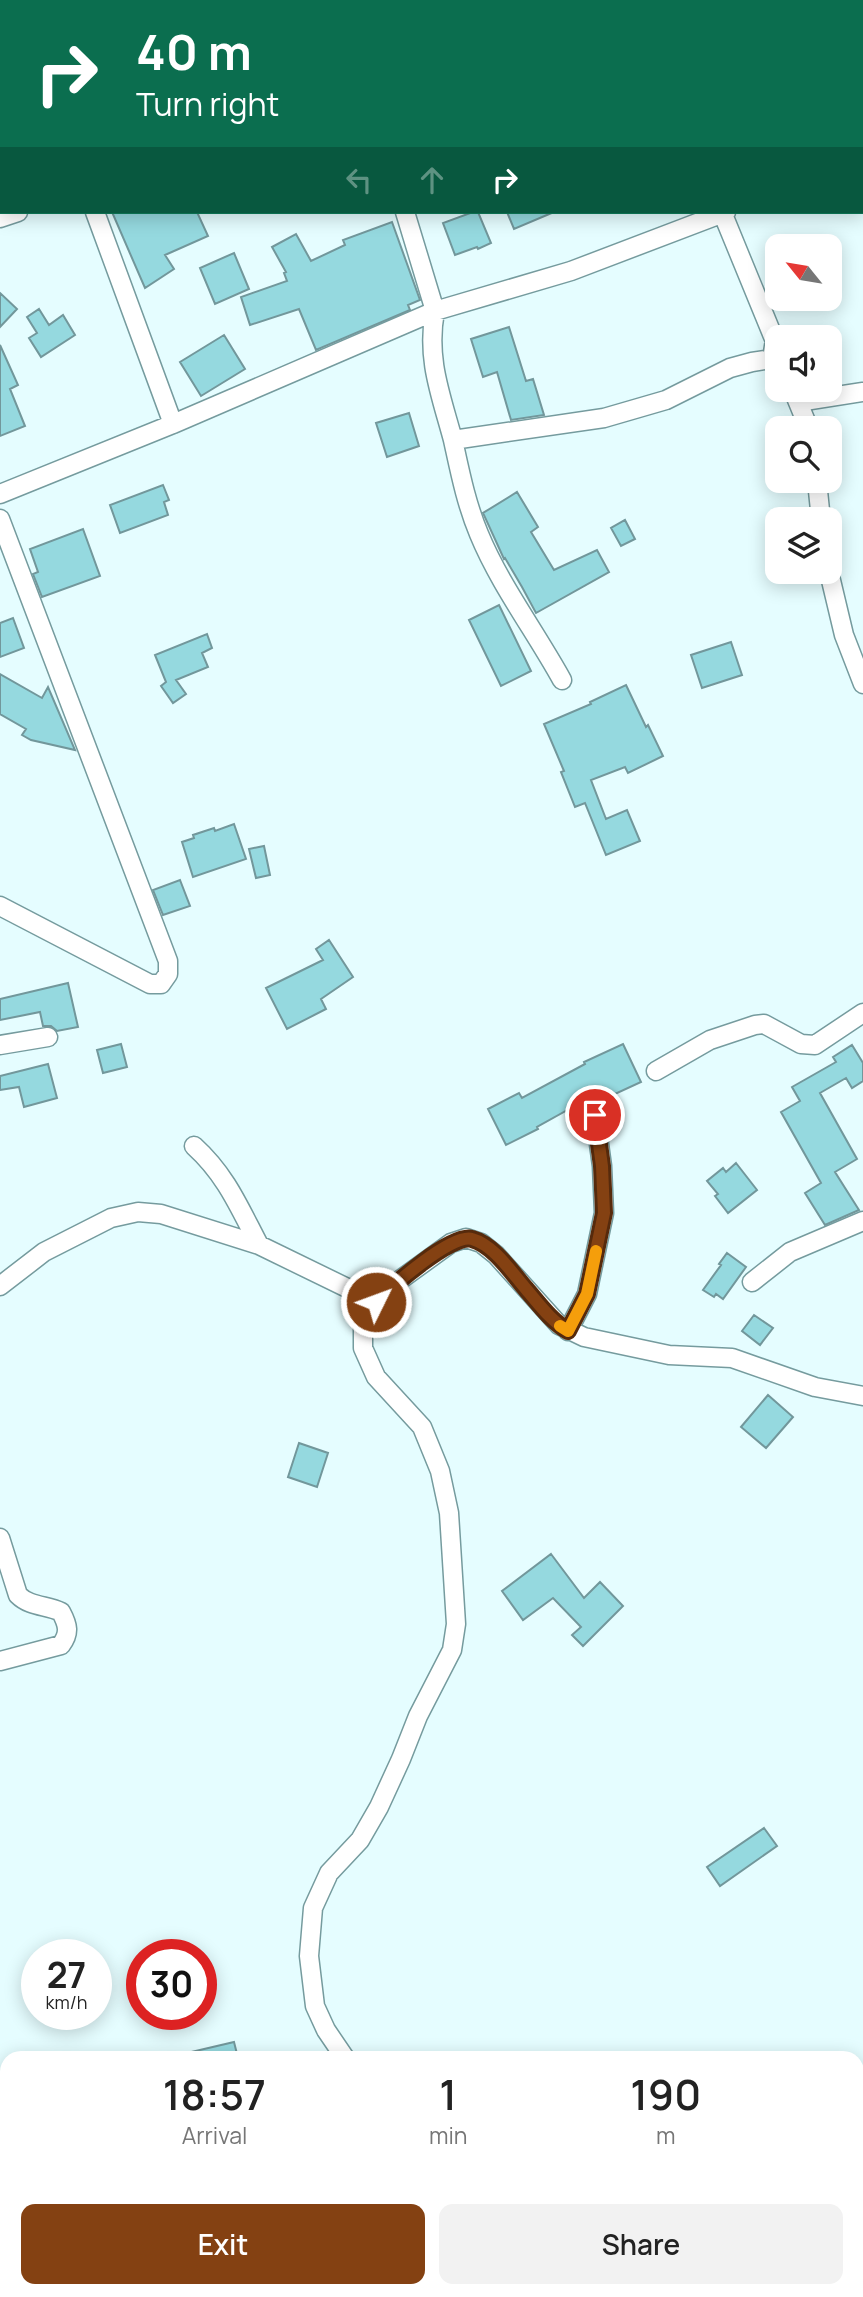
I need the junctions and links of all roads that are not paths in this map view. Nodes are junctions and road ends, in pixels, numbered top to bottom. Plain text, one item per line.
1 (96, 214) edge
2 (406, 214) edge
3 (719, 214) edge
4 (725, 214) edge
5 (435, 311) junction
6 (769, 325) edge
7 (765, 360) edge
8 (863, 392) edge
9 (842, 393) edge
10 (173, 424) junction
11 (453, 440) junction
12 (0, 494) edge
13 (0, 519) edge
14 (833, 584) edge
15 (562, 680) dead end
16 (863, 684) edge
17 (0, 906) edge
18 (863, 1013) edge
19 (48, 1037) dead end
20 (0, 1045) edge
21 (656, 1071) dead end
22 (595, 1115) dead end
23 (194, 1146) dead end
24 (863, 1221) edge
25 (259, 1245) junction
26 (752, 1282) dead end
27 (0, 1286) edge
28 (376, 1302) junction
29 (568, 1331) junction
30 (863, 1396) edge
31 (0, 1538) edge
32 (0, 1661) edge
33 (340, 2051) edge

1 - 10 street
2 - 5 street
3 - 5 street
4 - 6 street
5 - 10 street
5 - 11 street
7 - 11 street
8 - 9 street
10 - 12 street
11 - 15 street
13 - 17 street
14 - 16 street
18 - 21 street
19 - 20 street
22 - 29 street
23 - 25 street
24 - 26 street
25 - 27 street
25 - 28 street
28 - 29 street
28 - 33 street
29 - 30 street
31 - 32 street

